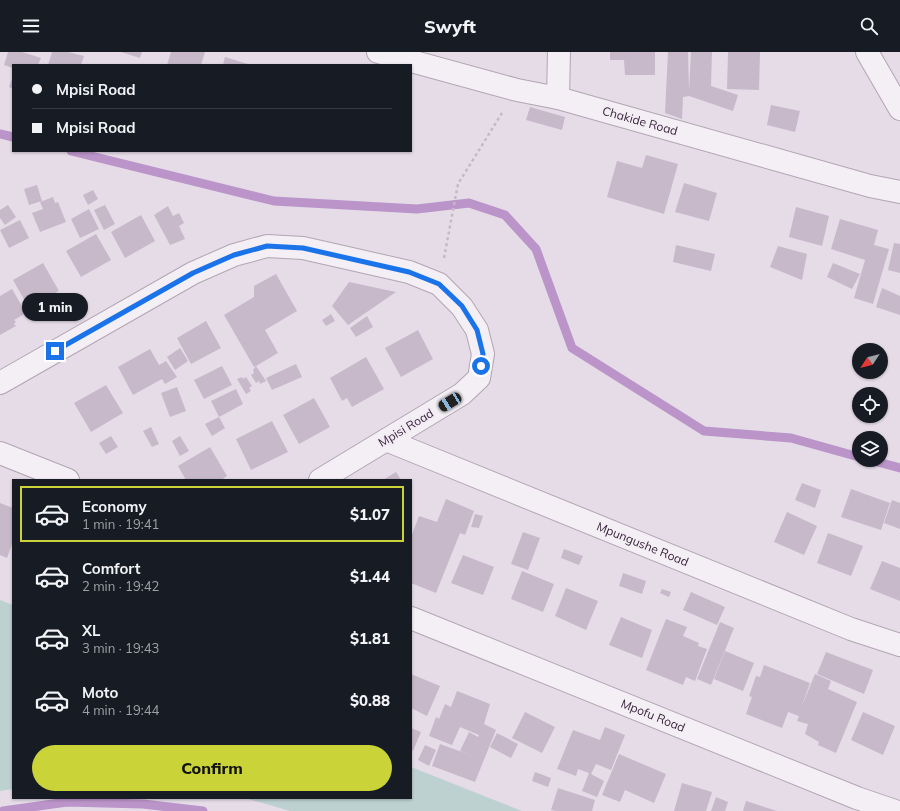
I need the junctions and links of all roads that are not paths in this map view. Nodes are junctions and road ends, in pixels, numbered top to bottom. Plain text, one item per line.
1 (378, 52) edge
2 (559, 52) edge
3 (867, 52) edge
4 (558, 98) junction
5 (900, 109) edge
6 (900, 192) edge
7 (0, 383) edge
8 (386, 440) junction
9 (0, 453) edge
10 (65, 479) edge
11 (322, 479) edge
12 (412, 618) edge
13 (900, 645) edge
14 (895, 811) edge

1 - 4 street, Chakide Road
2 - 4 street
3 - 5 street
4 - 6 street, Chakide Road
7 - 8 street, Mpisi Road
8 - 11 street, Mpisi Road
8 - 13 street, Mpungushe Road
9 - 10 street
12 - 14 street, Mpofu Road

